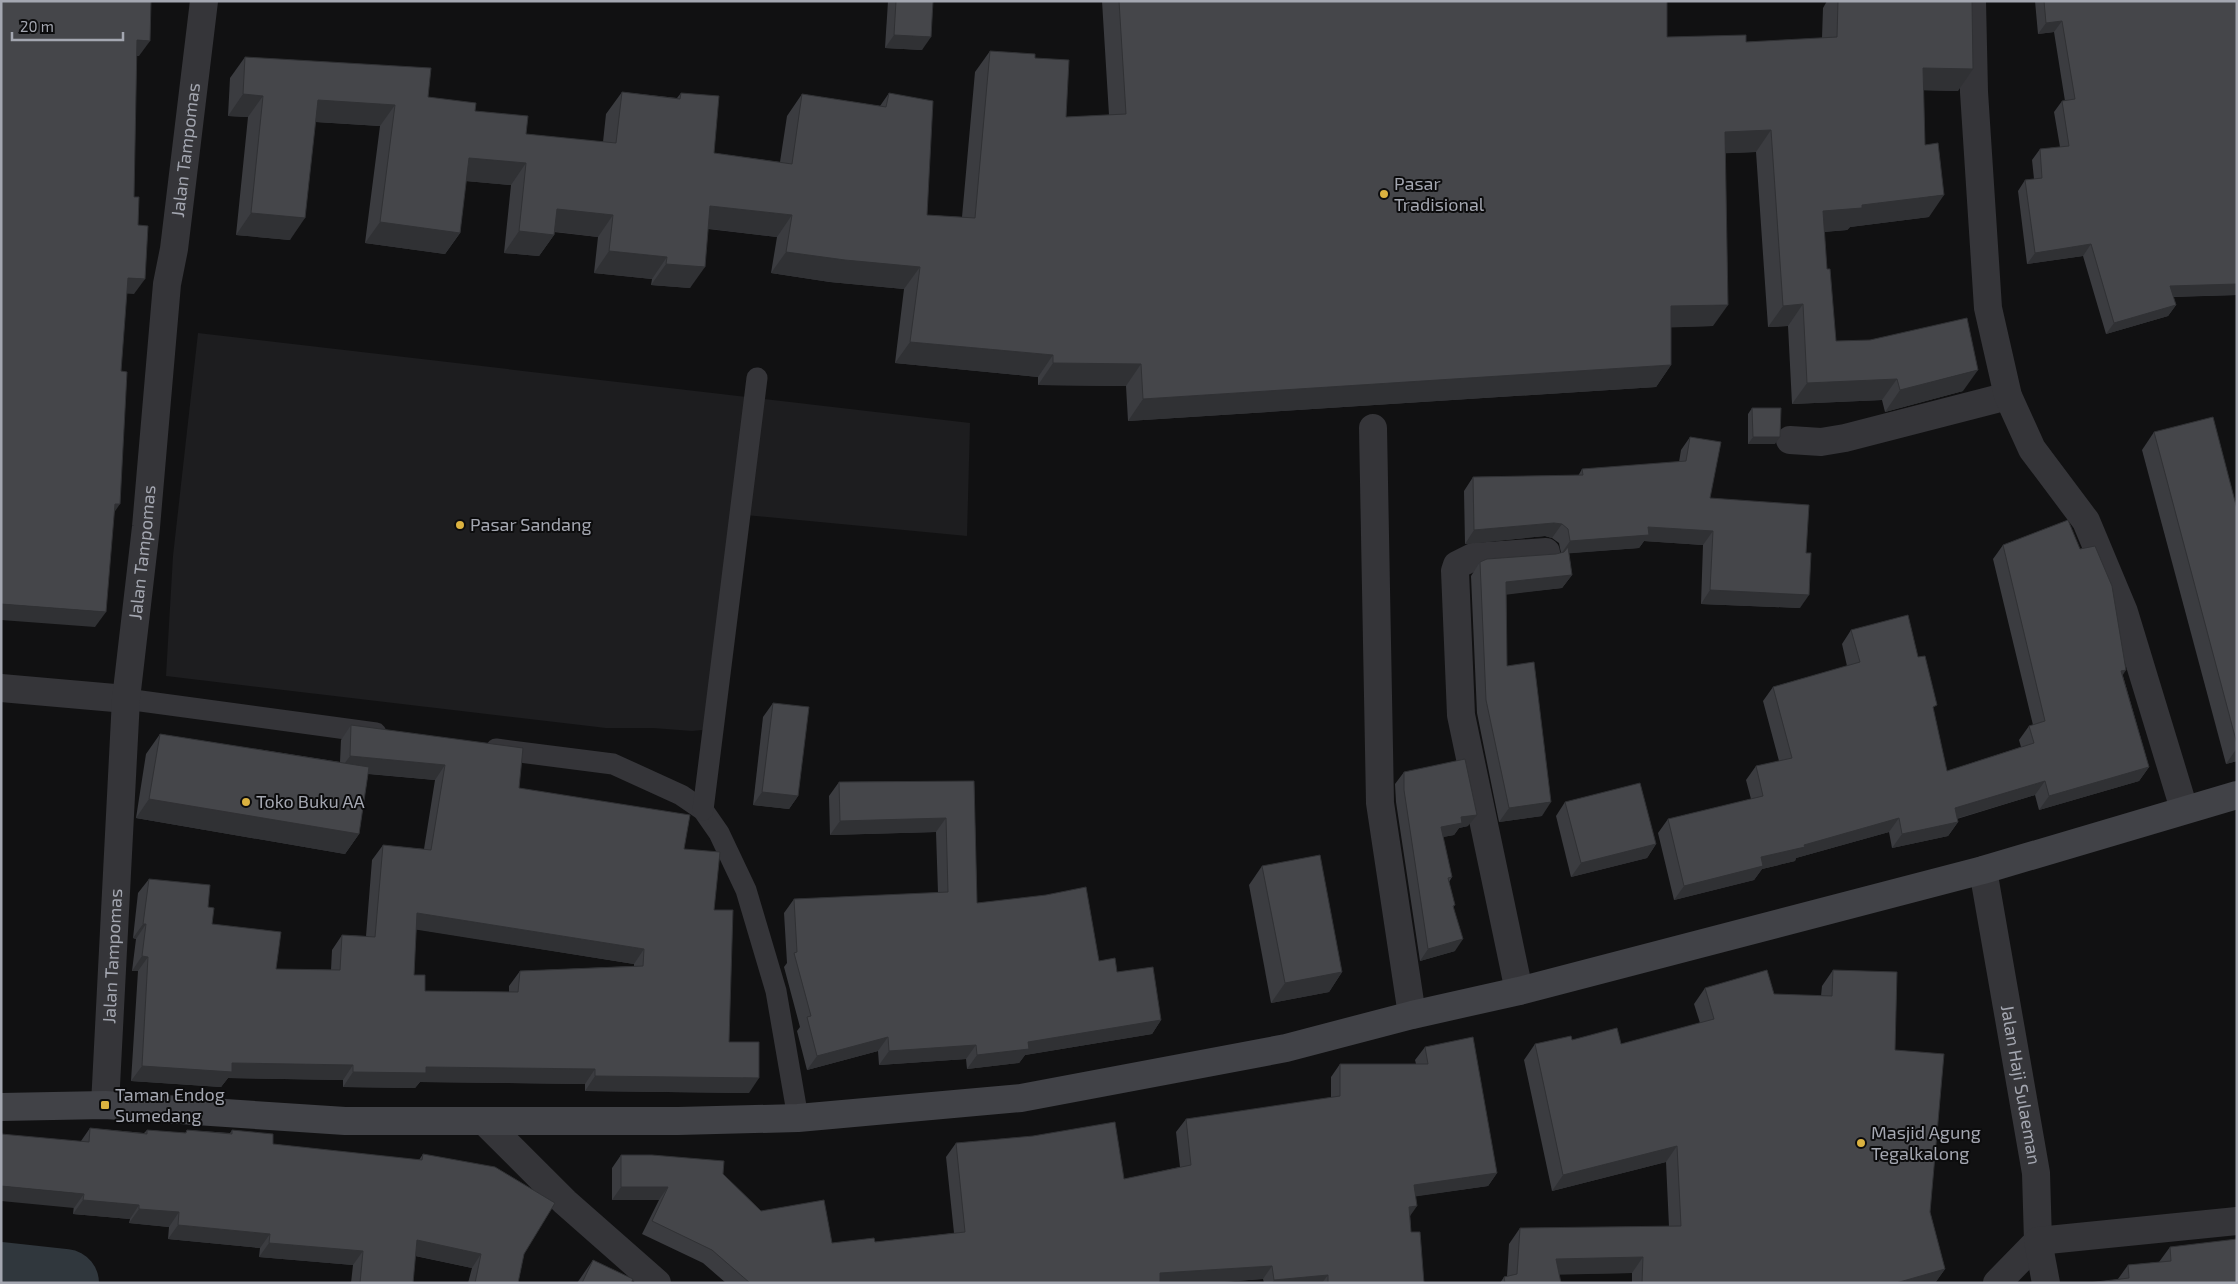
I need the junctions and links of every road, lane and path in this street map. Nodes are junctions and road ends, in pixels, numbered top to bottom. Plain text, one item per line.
1 (204, 1) edge
2 (1972, 1) edge
3 (757, 378) dead end
4 (2008, 396) junction
5 (1373, 428) dead end
6 (1790, 440) dead end
7 (1546, 552) dead end
8 (1, 688) edge
9 (126, 699) junction
10 (399, 736) edge
11 (477, 746) edge
12 (2237, 795) edge
13 (2184, 809) junction
14 (703, 810) junction
15 (1983, 870) junction
16 (1519, 991) junction
17 (1412, 1015) junction
18 (105, 1105) junction
19 (1, 1107) edge
20 (798, 1118) junction
21 (486, 1123) junction
22 (2237, 1221) edge
23 (2038, 1241) junction
24 (653, 1281) edge
25 (1997, 1283) edge
26 (2046, 1283) edge

1 - 9 street, Jalan Tampomas
2 - 4 street
3 - 14 lane
4 - 6 street
4 - 13 street
5 - 17 street
7 - 16 street
8 - 9 street
9 - 10 lane
9 - 18 street, Jalan Tampomas
11 - 14 lane
12 - 13 main road
13 - 15 main road
14 - 20 lane
15 - 16 main road
15 - 23 street, Jalan Haji Sulaeman
16 - 17 main road
17 - 20 main road
18 - 19 main road
18 - 21 main road
20 - 21 main road
21 - 24 street
22 - 23 street
23 - 25 street
23 - 26 street, Jalan Haji Sulaeman

